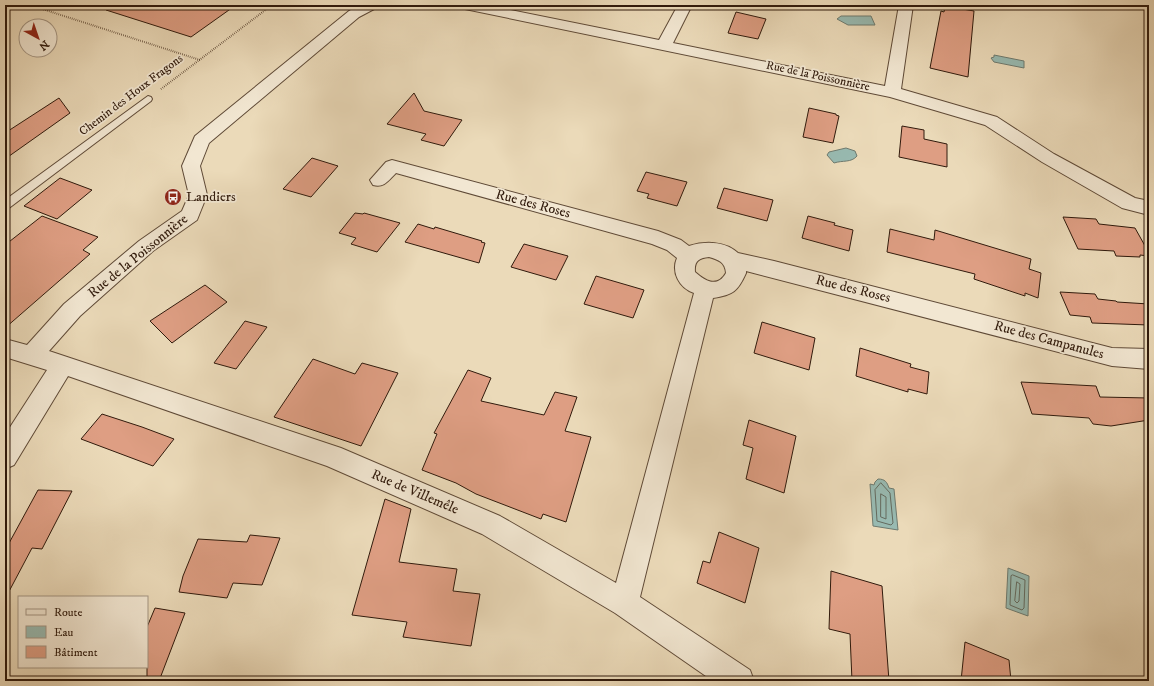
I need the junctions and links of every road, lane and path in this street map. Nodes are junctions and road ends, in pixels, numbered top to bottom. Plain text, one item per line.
1 (30, 5) edge
2 (272, 5) edge
3 (371, 5) edge
4 (465, 5) edge
5 (685, 5) edge
6 (906, 5) edge
7 (664, 45) junction
8 (200, 60) junction
9 (892, 92) junction
10 (148, 99) joint
11 (378, 180) dead end
12 (5, 205) edge
13 (1149, 208) edge
14 (688, 256) junction
15 (732, 260) junction
16 (705, 290) junction
17 (950, 314) joint
18 (5, 348) edge
19 (31, 356) junction
20 (1149, 359) edge
21 (63, 365) junction
22 (5, 457) edge
23 (625, 603) junction
24 (739, 681) edge

1 - 8 path
2 - 8 path, Chemin des Houx Fragons
3 - 19 street, Rue de la Poissonnière
4 - 7 street, Rue de la Poissonnière
5 - 7 street
6 - 9 street
7 - 9 street, Rue de la Poissonnière
8 - 10 path, Chemin des Houx Fragons
9 - 13 street, Rue de la Poissonnière
10 - 12 lane, Chemin des Houx Fragons
11 - 14 street, Rue des Roses
14 - 15 street
14 - 16 street
15 - 16 street
15 - 17 street, Rue des Roses
16 - 23 street
17 - 20 street, Rue des Campanules
18 - 19 street, Rue de Villemêle
19 - 21 street, Rue de Villemêle
21 - 22 street
21 - 23 street, Rue de Villemêle
23 - 24 street, Rue de Villemêle

